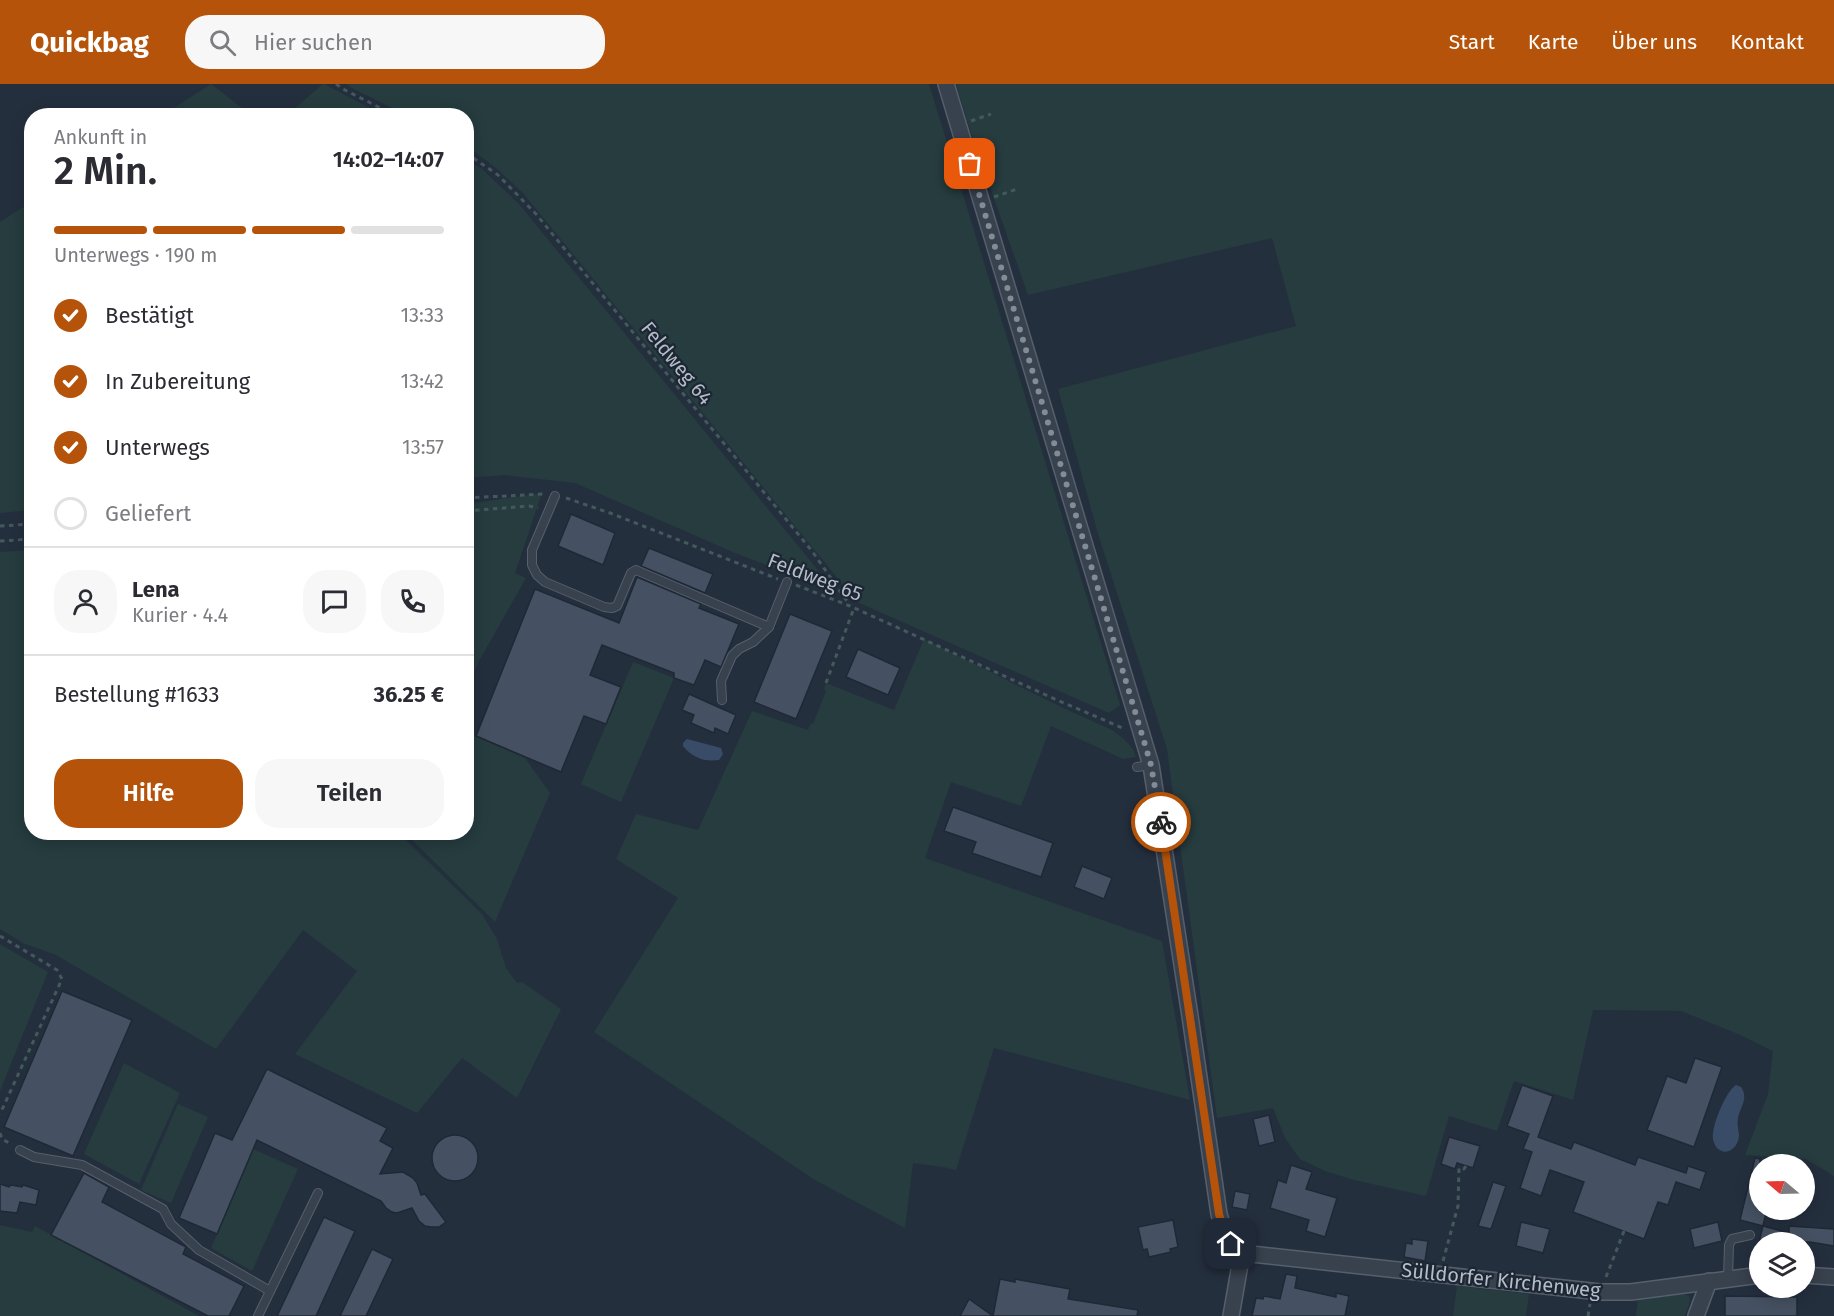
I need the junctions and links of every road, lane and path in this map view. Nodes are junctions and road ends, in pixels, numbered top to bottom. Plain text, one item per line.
1 (336, 84) edge
2 (945, 84) edge
3 (381, 108) edge
4 (991, 114) dead end
5 (958, 125) junction
6 (474, 158) edge
7 (1017, 189) dead end
8 (981, 202) junction
9 (555, 496) junction
10 (474, 498) edge
11 (474, 510) edge
12 (548, 511) junction
13 (24, 524) edge
14 (0, 526) edge
15 (24, 540) edge
16 (0, 541) edge
17 (787, 582) junction
18 (852, 607) junction
19 (769, 627) junction
20 (826, 683) dead end
21 (722, 700) dead end
22 (1142, 732) junction
23 (0, 936) edge
24 (0, 1114) edge
25 (0, 1132) edge
26 (20, 1150) joint
27 (1466, 1166) dead end
28 (318, 1193) dead end
29 (1624, 1231) dead end
30 (1749, 1235) edge
31 (1242, 1253) junction
32 (1440, 1274) junction
33 (1749, 1276) edge
34 (1815, 1276) edge
35 (1834, 1277) edge
36 (1728, 1279) junction
37 (1709, 1281) junction
38 (270, 1291) junction
39 (1600, 1292) junction
40 (258, 1316) edge
41 (1231, 1316) edge
42 (1696, 1316) edge

1 - 3 path
2 - 5 street
4 - 5 path
5 - 8 street
6 - 18 path, Feldweg 64
7 - 8 path
8 - 22 street
9 - 10 path, Feldweg 65
9 - 12 lane
9 - 17 path, Feldweg 65
11 - 12 path
12 - 19 lane
13 - 14 path
15 - 16 path
17 - 18 path, Feldweg 65
17 - 19 lane
18 - 20 path
18 - 22 path, Feldweg 65
19 - 21 lane
22 - 31 street
23 - 24 path
25 - 26 path
26 - 38 lane
27 - 32 path
28 - 38 lane
29 - 39 path
30 - 36 lane
31 - 32 street, Sülldorfer Kirchenweg
31 - 41 street
32 - 39 street, Sülldorfer Kirchenweg
33 - 36 street, Sülldorfer Kirchenweg
34 - 35 street
36 - 37 street, Sülldorfer Kirchenweg
37 - 39 street, Sülldorfer Kirchenweg
37 - 42 street
38 - 40 lane

